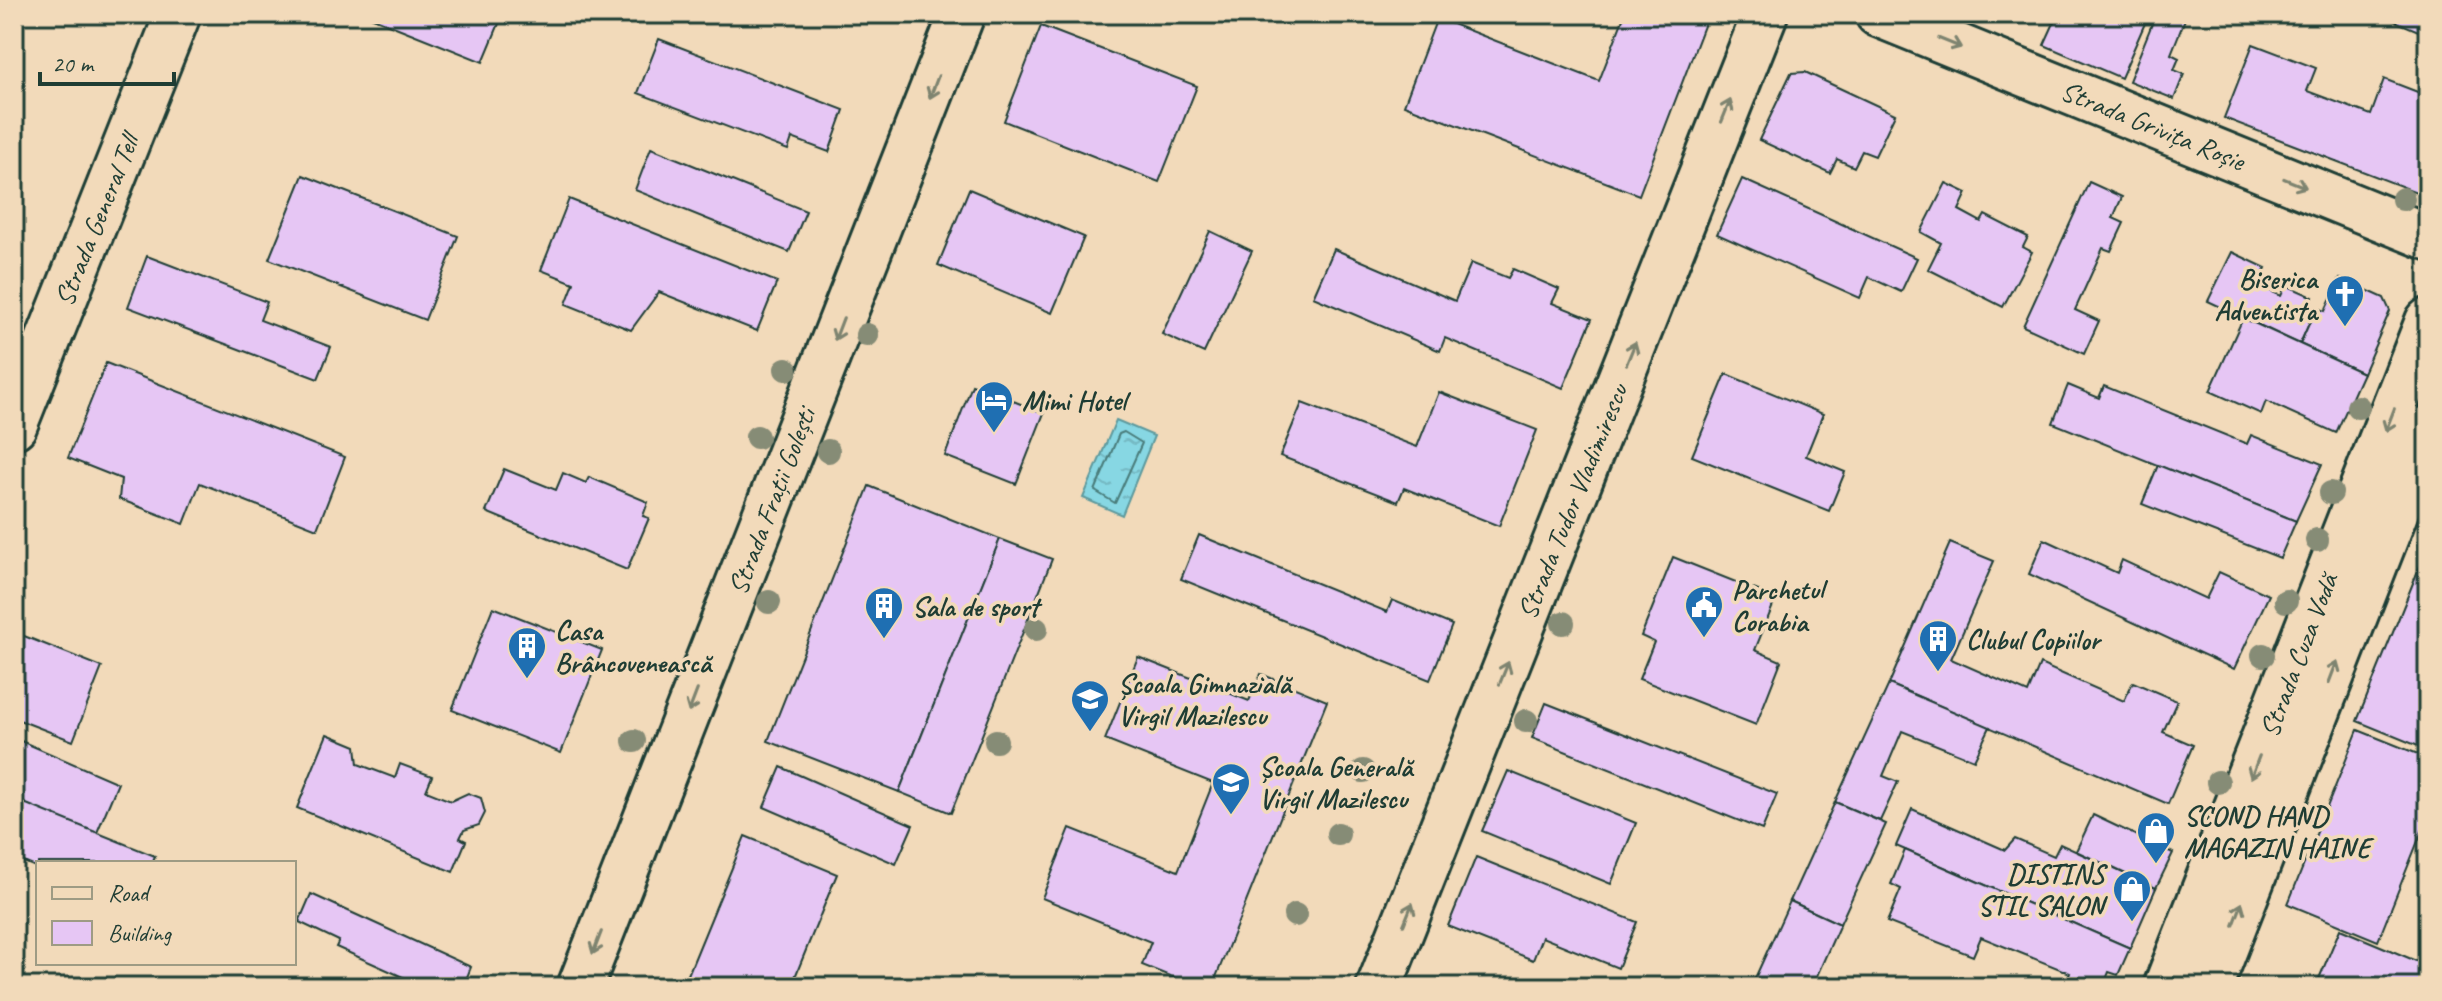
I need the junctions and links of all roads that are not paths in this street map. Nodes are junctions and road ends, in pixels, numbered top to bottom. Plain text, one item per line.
1 (178, 14) edge
2 (962, 14) edge
3 (1765, 14) edge
4 (1878, 14) edge
5 (2428, 237) edge
6 (2428, 321) edge
7 (14, 426) edge
8 (2428, 429) edge
9 (580, 987) edge
10 (1379, 987) edge
11 (2166, 987) edge
12 (2210, 987) edge

1 - 7 street, Strada General Tell
2 -> 9 street, Strada Frații Golești
10 -> 3 street, Strada Tudor Vladimirescu
4 -> 5 street, Strada Grivița Roșie
6 -> 11 street, Strada Cuza Vodă
12 -> 8 street, Strada Cuza Vodă

